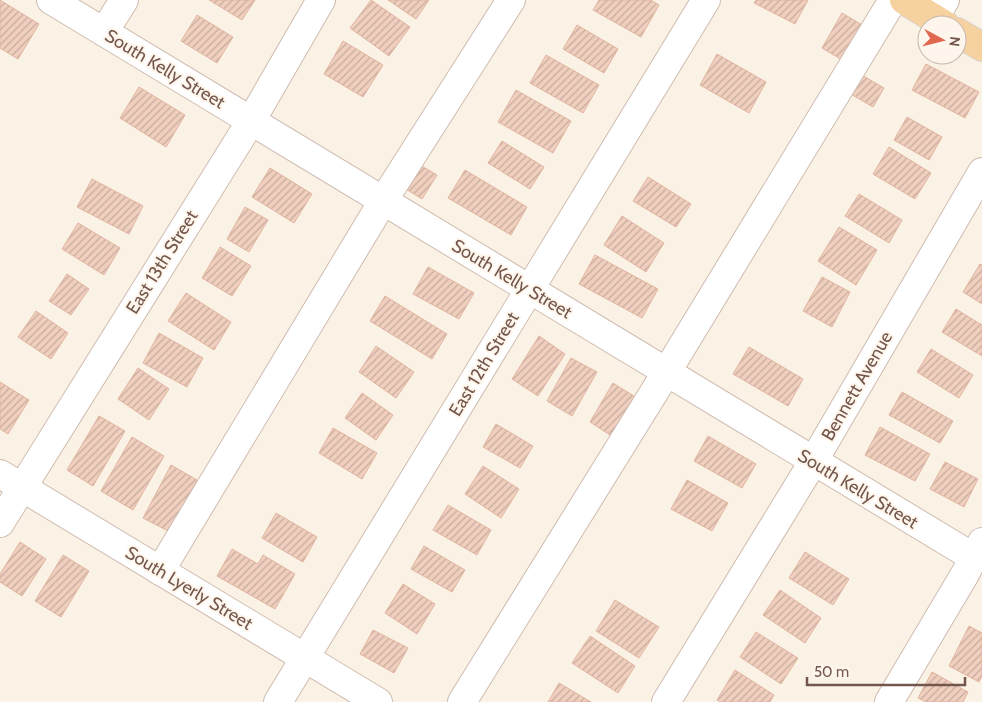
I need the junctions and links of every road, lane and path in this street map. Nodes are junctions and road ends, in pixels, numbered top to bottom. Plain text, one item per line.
1 (51, 0) edge
2 (124, 0) edge
3 (321, 0) edge
4 (511, 0) edge
5 (706, 0) edge
6 (893, 0) edge
7 (904, 0) edge
8 (936, 15) edge
9 (104, 32) junction
10 (967, 35) edge
11 (982, 46) edge
12 (251, 121) junction
13 (982, 172) edge
14 (383, 201) junction
15 (530, 290) junction
16 (666, 373) junction
17 (813, 462) junction
18 (10, 481) edge
19 (0, 523) edge
20 (976, 564) edge
21 (160, 571) junction
22 (304, 658) junction
23 (278, 702) edge
24 (378, 702) edge
25 (462, 702) edge
26 (666, 702) edge
27 (889, 702) edge

1 - 9 street, South Kelly Street
2 - 9 street
3 - 12 street, East 13th Street
4 - 14 street
5 - 15 street, East 12th Street
6 - 16 street
7 - 8 main road
9 - 12 street, South Kelly Street
10 - 11 main road
12 - 14 street, South Kelly Street
12 - 18 street, East 13th Street
13 - 17 street, Bennett Avenue
14 - 15 street, South Kelly Street
14 - 21 street
15 - 16 street, South Kelly Street
15 - 22 street, East 12th Street
16 - 17 street, South Kelly Street
16 - 25 street
17 - 20 street, South Kelly Street
17 - 26 street, Bennett Avenue
18 - 19 street, East 13th Street
18 - 21 street, South Lyerly Street
20 - 27 street
21 - 22 street, South Lyerly Street
22 - 23 street, East 12th Street
22 - 24 street, South Lyerly Street

